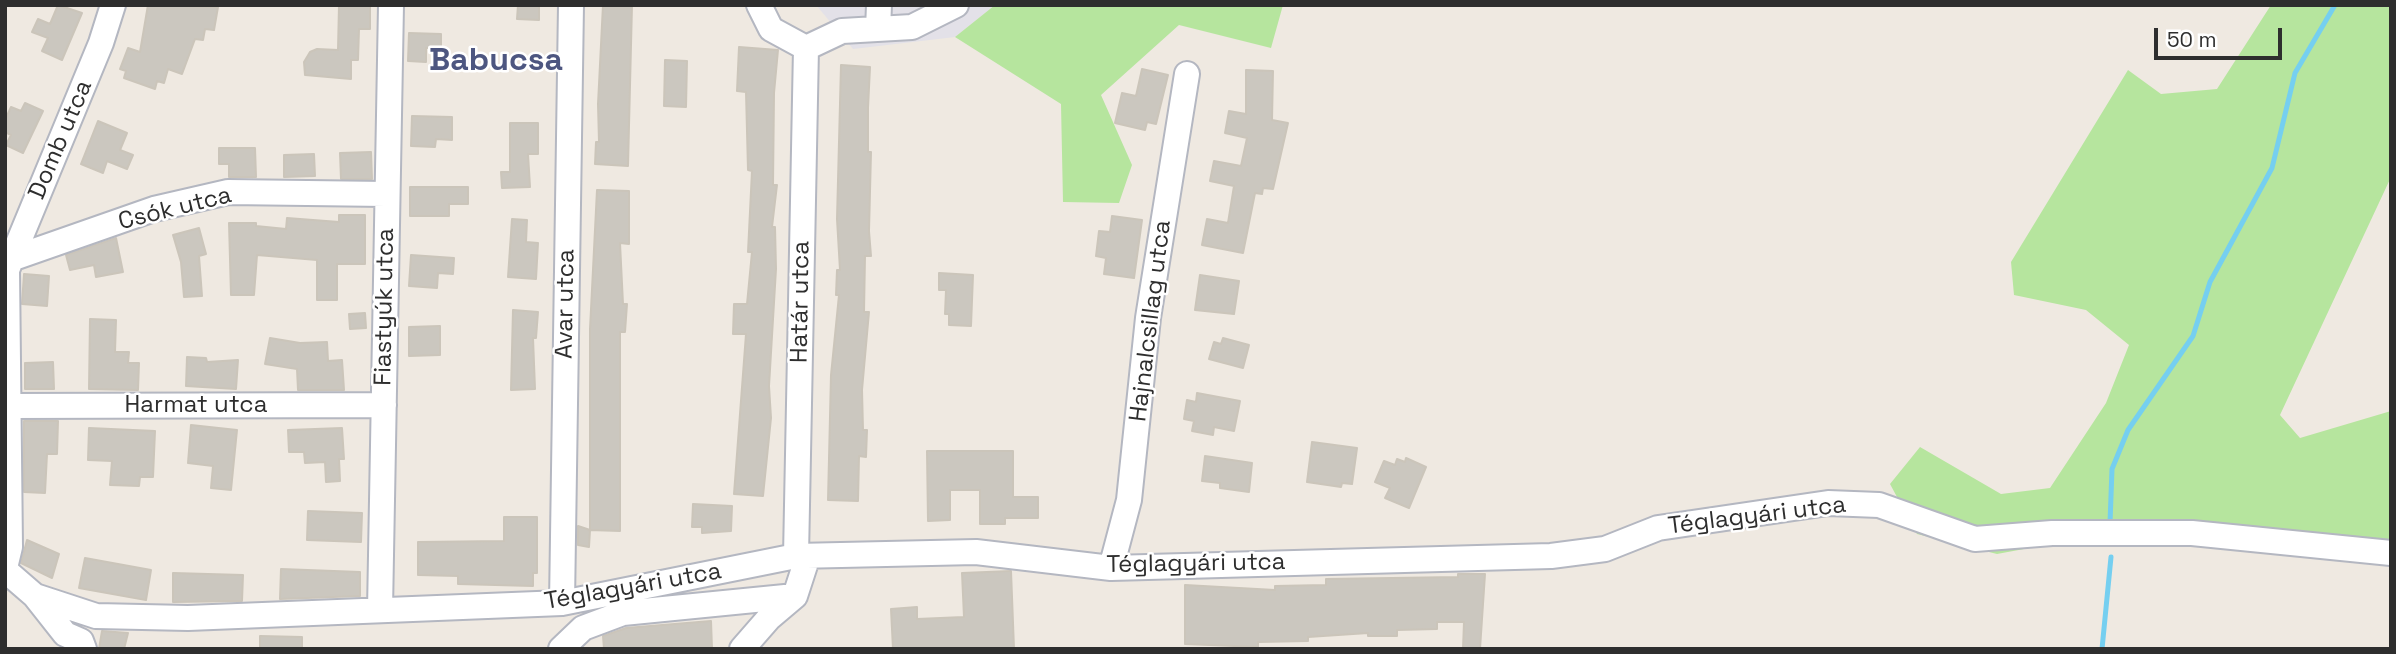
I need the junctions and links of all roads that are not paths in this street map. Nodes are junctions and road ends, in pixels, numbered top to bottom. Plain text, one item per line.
1 (113, 5) edge
2 (391, 5) edge
3 (571, 5) edge
4 (759, 5) edge
5 (956, 5) edge
6 (879, 17) edge
7 (806, 48) junction
8 (1187, 74) dead end
9 (386, 194) junction
10 (11, 259) junction
11 (384, 404) junction
12 (9, 406) junction
13 (2391, 552) edge
14 (802, 556) junction
15 (1111, 568) junction
16 (5, 569) edge
17 (35, 596) junction
18 (795, 596) junction
19 (562, 603) junction
20 (380, 610) junction
21 (84, 649) edge
22 (561, 649) edge
23 (742, 649) edge

1 - 10 street, Domb utca
2 - 9 street, Fiastyúk utca
3 - 19 street, Avar utca
4 - 7 street
5 - 6 street
6 - 7 street
7 - 14 street, Határ utca
8 - 15 street, Hajnalcsillag utca
9 - 10 street, Csók utca
9 - 11 street, Fiastyúk utca
10 - 12 street, Domb utca
11 - 12 street, Harmat utca
11 - 20 street, Fiastyúk utca
12 - 16 street, Domb utca
13 - 15 street, Téglagyári utca
14 - 15 street, Téglagyári utca
14 - 18 street, Határ utca
14 - 19 street, Téglagyári utca
16 - 17 street, Téglagyári utca
17 - 20 street, Téglagyári utca
17 - 21 street
18 - 22 street
18 - 23 street
19 - 20 street, Téglagyári utca

